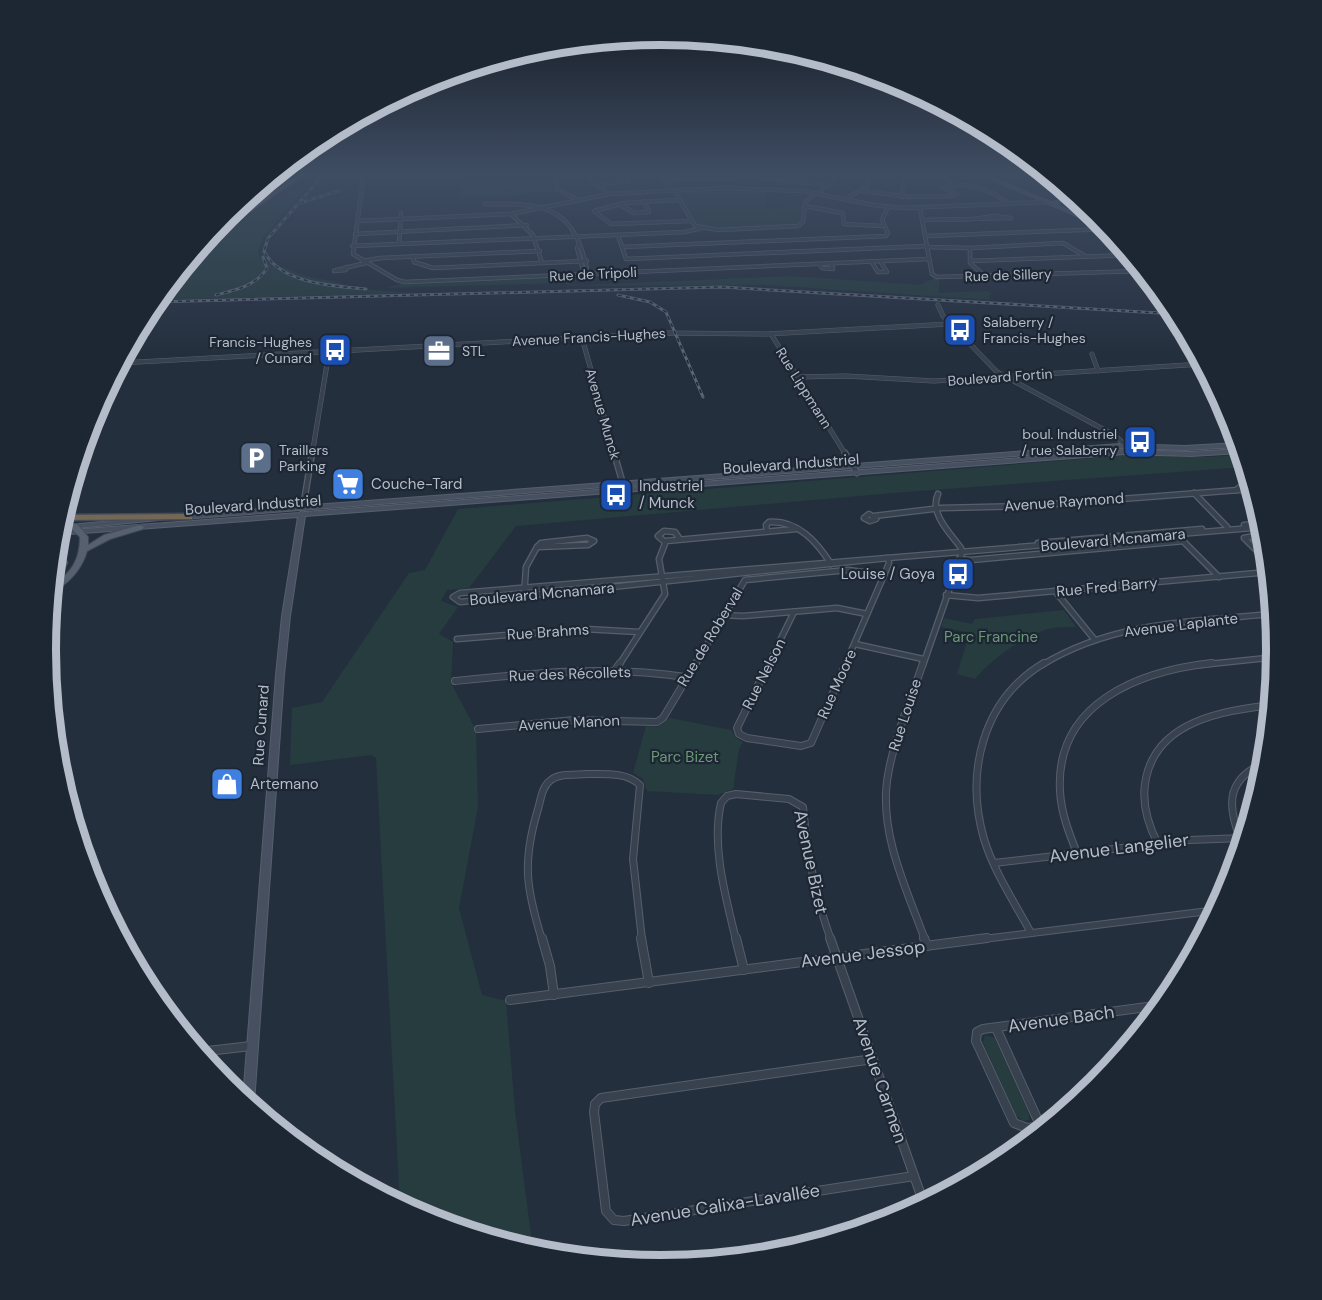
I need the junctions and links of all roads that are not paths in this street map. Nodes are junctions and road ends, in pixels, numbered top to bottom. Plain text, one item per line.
1 (400, 232) edge
2 (385, 233) edge
3 (533, 233) edge
4 (573, 233) edge
5 (670, 233) edge
6 (730, 233) edge
7 (886, 233) edge
8 (926, 233) edge
9 (1012, 233) edge
10 (355, 234) joint
11 (618, 235) junction
12 (926, 236) junction
13 (576, 237) junction
14 (537, 238) junction
15 (842, 238) junction
16 (735, 242) junction
17 (399, 244) junction
18 (579, 244) junction
19 (352, 246) junction
20 (927, 246) junction
21 (622, 247) junction
22 (970, 248) junction
23 (851, 249) junction
24 (540, 251) junction
25 (763, 253) junction
26 (1119, 255) edge
27 (413, 256) junction
28 (1085, 256) junction
29 (929, 259) junction
30 (581, 261) junction
31 (587, 261) junction
32 (871, 261) junction
33 (880, 261) junction
34 (970, 261) junction
35 (364, 262) junction
36 (542, 263) junction
37 (831, 263) junction
38 (819, 264) junction
39 (769, 266) junction
40 (342, 268) dead end
41 (1132, 271) edge
42 (586, 275) junction
43 (985, 276) junction
44 (938, 305) dead end
45 (950, 324) junction
46 (771, 334) junction
47 (582, 338) junction
48 (328, 352) junction
49 (1092, 354) dead end
50 (129, 363) edge
51 (1194, 365) edge
52 (1098, 371) junction
53 (798, 377) junction
54 (1006, 377) junction
55 (1230, 445) edge
56 (1127, 446) junction
57 (1232, 451) edge
58 (1132, 452) junction
59 (855, 469) junction
60 (624, 487) junction
61 (1244, 489) edge
62 (1194, 493) junction
63 (938, 494) dead end
64 (935, 509) junction
65 (302, 512) junction
66 (874, 516) dead end
67 (189, 517) junction
68 (71, 518) edge
69 (1253, 526) edge
70 (1253, 526) edge
71 (140, 527) junction
72 (1227, 527) junction
73 (69, 529) edge
74 (78, 529) junction
75 (796, 529) junction
76 (68, 531) edge
77 (767, 531) junction
78 (1175, 533) junction
79 (1255, 535) edge
80 (680, 538) junction
81 (1184, 541) junction
82 (665, 542) junction
83 (537, 547) junction
84 (84, 550) junction
85 (1257, 551) edge
86 (962, 552) junction
87 (888, 558) junction
88 (959, 559) junction
89 (831, 563) junction
90 (835, 571) junction
91 (1261, 573) edge
92 (884, 575) junction
93 (1219, 577) junction
94 (662, 578) junction
95 (60, 583) edge
96 (523, 587) junction
97 (1055, 591) junction
98 (946, 595) junction
99 (524, 596) junction
100 (794, 612) junction
101 (867, 614) junction
102 (722, 615) junction
103 (1265, 615) edge
104 (639, 632) junction
105 (457, 639) dead end
106 (1094, 639) junction
107 (855, 644) junction
108 (1266, 658) edge
109 (924, 659) junction
110 (615, 670) junction
111 (686, 677) junction
112 (455, 681) dead end
113 (1263, 706) edge
114 (659, 721) joint
115 (478, 729) dead end
116 (741, 735) joint
117 (1254, 768) edge
118 (1238, 830) edge
119 (1236, 838) edge
120 (1158, 844) junction
121 (1077, 853) junction
122 (994, 863) junction
123 (1207, 911) edge
124 (1031, 933) junction
125 (927, 946) junction
126 (837, 957) junction
127 (744, 970) junction
128 (649, 982) junction
129 (554, 995) junction
130 (510, 1000) dead end
131 (1149, 1007) edge
132 (996, 1028) junction
133 (253, 1046) junction
134 (208, 1051) edge
135 (873, 1059) junction
136 (249, 1093) edge
137 (1041, 1120) edge
138 (1033, 1127) edge
139 (914, 1176) junction
140 (921, 1196) edge

1 - 17 street
2 - 10 street
3 - 14 street
4 - 13 street
5 - 11 street
6 - 16 street
7 - 15 street
8 - 12 street
9 - 12 street
10 - 19 street
11 - 13 street
11 - 21 street
12 - 20 street
13 - 14 street
13 - 18 street
14 - 17 street
14 - 24 street
15 - 16 street
15 - 23 street
16 - 21 street
17 - 19 street
18 - 30 street
18 - 31 street
19 - 35 street
20 - 22 street
20 - 23 street
20 - 29 street
21 - 25 street
22 - 28 street
22 - 34 street
23 - 25 street
24 - 27 street
24 - 36 street
25 - 39 street
26 - 28 street
27 - 35 street
27 - 36 street
28 - 34 street
29 - 33 street, Rue de Tripoli
29 - 43 street, Rue de Sillery
30 - 31 street
30 - 36 street
30 - 42 street
31 - 42 street
32 - 33 street, Rue de Tripoli
32 - 33 street, Rue de Tripoli
32 - 37 street, Rue de Tripoli
34 - 43 street
35 - 40 street
35 - 42 street, Rue de Tripoli
37 - 38 street, Rue de Tripoli
37 - 38 street, Rue de Tripoli
38 - 39 street, Rue de Tripoli
39 - 42 street, Rue de Tripoli
41 - 43 street, Rue de Sillery
44 - 45 street
45 - 46 street, Avenue Francis-Hughes
45 - 54 street
46 - 47 street, Avenue Francis-Hughes
46 - 53 street, Rue Lippmann
47 - 48 street, Avenue Francis-Hughes
47 - 60 street, Avenue Munck
48 - 50 street, Avenue Francis-Hughes
48 - 65 street, Rue Cunard
49 - 52 street
51 - 52 street, Boulevard Fortin
52 - 54 street, Boulevard Fortin
53 - 54 street, Boulevard Fortin
53 - 59 street, Rue Lippmann
54 - 56 street
55 - 56 street, Boulevard Industriel
56 - 58 street
56 - 59 street, Boulevard Industriel
57 - 58 street, Boulevard Industriel
58 - 59 street, Boulevard Industriel
59 - 60 street, Boulevard Industriel
60 - 65 street, Boulevard Industriel
61 - 62 street, Avenue Raymond
62 - 64 street, Avenue Raymond
62 - 72 street
63 - 64 street
64 - 66 street, Avenue Raymond
64 - 86 street
65 - 67 street, Boulevard Industriel
65 - 71 street, Boulevard Industriel
65 - 133 street, Rue Cunard
67 - 68 highway
67 - 74 street, Boulevard Industriel
69 - 72 street, Boulevard Mcnamara
70 - 78 street, Boulevard Mcnamara
71 - 74 street, Boulevard Industriel
71 - 84 main road
72 - 78 street, Boulevard Mcnamara
73 - 74 street, Boulevard Industriel
74 - 76 street, Boulevard Industriel
74 - 84 main road
75 - 77 street
75 - 77 street
75 - 89 street
77 - 80 street
78 - 81 street
78 - 86 street, Boulevard Mcnamara
79 - 85 street
80 - 82 street
80 - 82 street
81 - 88 street
81 - 93 street
82 - 94 street
83 - 83 street
83 - 96 street
84 - 95 main road
86 - 87 street, Boulevard Mcnamara
86 - 88 street, Rue Louise
87 - 89 street, Boulevard Mcnamara
87 - 92 street, Rue Moore
88 - 98 street, Rue Louise
89 - 90 street
89 - 94 street, Boulevard Mcnamara
90 - 92 street, Rue de Roberval
90 - 102 street, Rue de Roberval
91 - 93 street, Rue Fred Barry
92 - 101 street, Rue Moore
93 - 97 street, Rue Fred Barry
94 - 96 street, Boulevard Mcnamara
94 - 99 street, Boulevard Mcnamara
94 - 104 street
96 - 99 street
96 - 99 street, Boulevard Mcnamara
97 - 98 street, Rue Fred Barry
97 - 106 street
98 - 109 street, Rue Louise
100 - 101 street
100 - 102 street
100 - 116 street, Rue Nelson
101 - 107 street, Rue Moore
102 - 111 street, Rue de Roberval
103 - 106 street, Avenue Laplante
104 - 105 street, Rue Brahms
104 - 110 street
106 - 122 street, Avenue Laplante
107 - 109 street
107 - 116 street, Rue Moore
108 - 121 street
109 - 125 street, Rue Louise
110 - 111 street, Rue des Récollets
110 - 112 street, Rue des Récollets
111 - 114 street, Rue de Roberval
113 - 120 street
114 - 115 street, Avenue Manon
117 - 118 street
119 - 120 street, Avenue Langelier
120 - 121 street, Avenue Langelier
121 - 122 street, Avenue Langelier
122 - 124 street, Avenue Laplante
123 - 124 street, Avenue Jessop
124 - 125 street, Avenue Jessop
125 - 126 street, Avenue Jessop
126 - 127 street, Avenue Jessop
126 - 127 street, Avenue Bizet
126 - 135 street, Avenue Carmen
127 - 128 street, Avenue Jessop
128 - 129 street, Avenue Jessop
128 - 129 street
129 - 130 street, Avenue Jessop
131 - 132 street, Avenue Bach
132 - 137 street, Avenue Bach
132 - 138 street, Avenue Bach
133 - 134 street
133 - 136 street, Rue Cunard
135 - 139 street, Avenue Carmen
135 - 139 street, Avenue Calixa-Lavallée
139 - 140 street, Avenue Carmen

